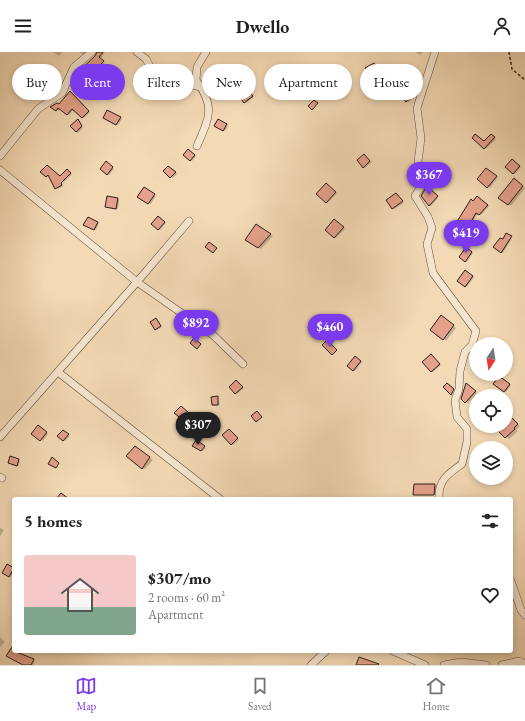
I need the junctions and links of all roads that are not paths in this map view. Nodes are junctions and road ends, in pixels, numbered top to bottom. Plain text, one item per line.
1 (92, 52) edge
2 (137, 52) edge
3 (206, 52) edge
4 (435, 52) edge
5 (201, 87) junction
6 (197, 146) dead end
7 (0, 156) edge
8 (0, 170) edge
9 (189, 221) dead end
10 (138, 282) junction
11 (243, 364) dead end
12 (58, 372) junction
13 (0, 437) edge
14 (217, 497) edge
15 (439, 497) edge
16 (513, 587) edge
17 (525, 615) edge
18 (324, 653) edge
19 (398, 653) edge
20 (525, 664) edge
21 (311, 665) edge
22 (425, 665) edge
23 (444, 665) edge
24 (486, 665) edge
25 (502, 665) edge

1 - 7 street
2 - 5 street
3 - 5 street
4 - 15 street
5 - 6 street
8 - 10 street
9 - 10 street
10 - 11 street
10 - 12 street
12 - 13 street
12 - 14 street
16 - 17 street
18 - 21 street
19 - 22 street
20 - 25 street
23 - 24 street

